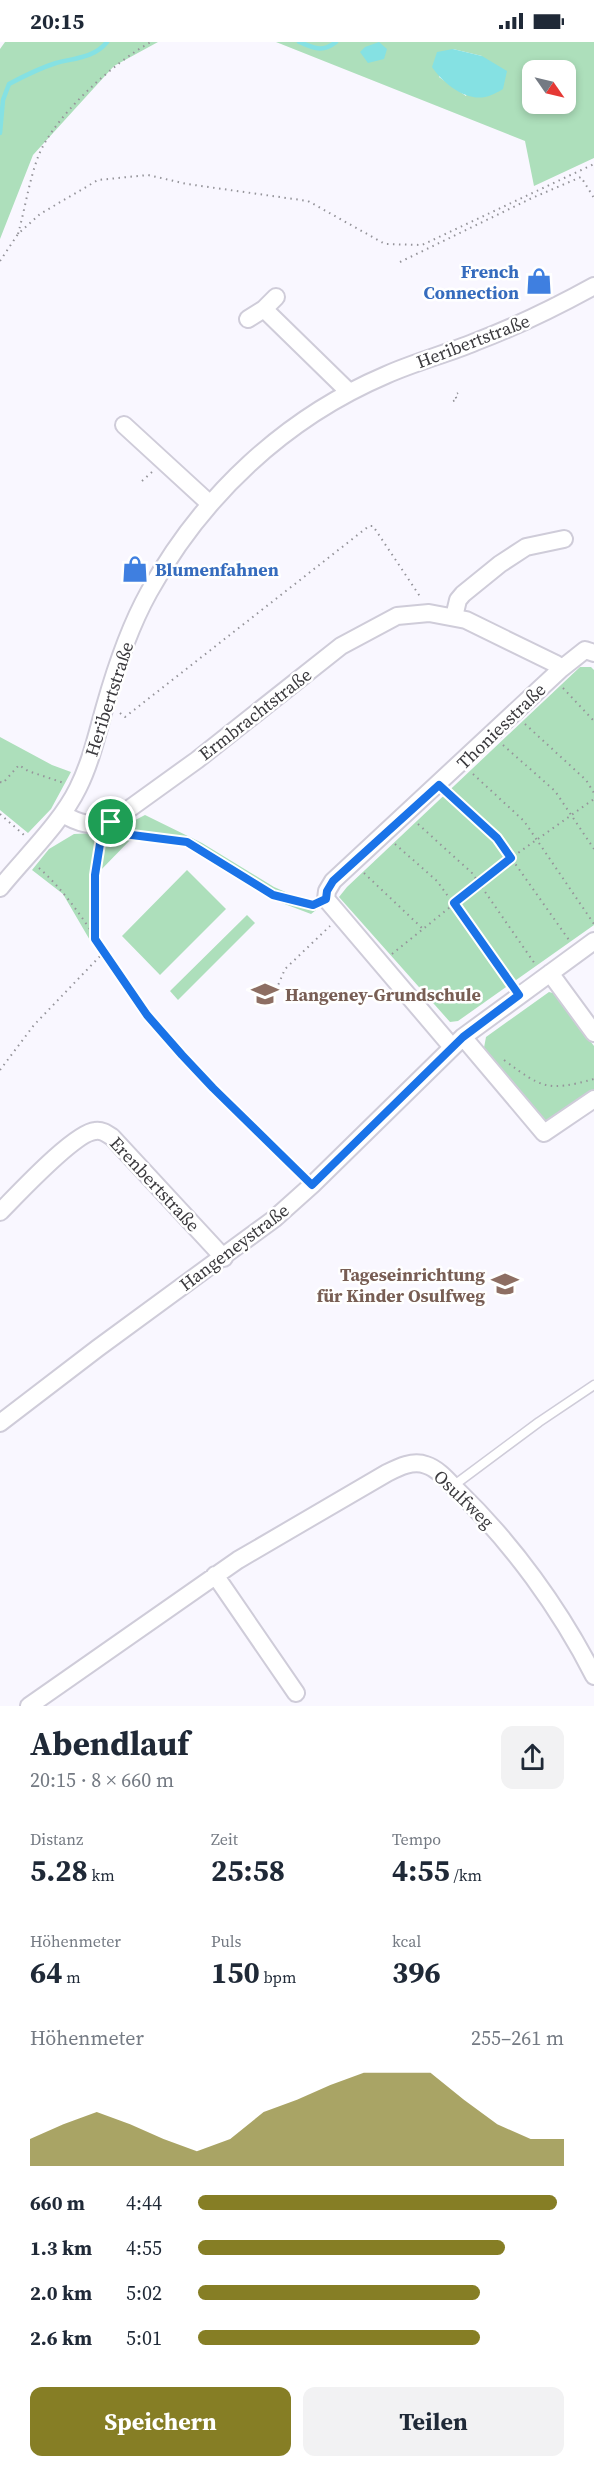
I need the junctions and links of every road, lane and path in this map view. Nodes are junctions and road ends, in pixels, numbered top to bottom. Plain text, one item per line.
1 (151, 42) edge
2 (594, 164) edge
3 (594, 198) edge
4 (18, 234) junction
5 (0, 261) edge
6 (400, 262) dead end
7 (594, 286) edge
8 (276, 297) dead end
9 (264, 309) junction
10 (248, 319) dead end
11 (349, 392) junction
12 (458, 393) dead end
13 (453, 400) dead end
14 (124, 425) dead end
15 (209, 503) junction
16 (564, 539) dead end
17 (429, 613) junction
18 (454, 616) junction
19 (594, 653) edge
20 (556, 673) junction
21 (105, 705) junction
22 (515, 714) junction
23 (594, 721) edge
24 (492, 735) junction
25 (462, 764) junction
26 (0, 782) edge
27 (439, 785) junction
28 (78, 788) junction
29 (594, 793) edge
30 (594, 799) edge
31 (570, 813) junction
32 (0, 814) edge
33 (63, 814) junction
34 (407, 814) junction
35 (107, 824) junction
36 (384, 835) junction
37 (537, 838) junction
38 (36, 844) junction
39 (594, 849) edge
40 (511, 858) junction
41 (354, 863) junction
42 (39, 868) dead end
43 (479, 883) junction
44 (0, 888) edge
45 (326, 899) junction
46 (454, 903) junction
47 (341, 916) junction
48 (594, 924) edge
49 (422, 928) junction
50 (95, 939) junction
51 (594, 941) edge
52 (104, 952) junction
53 (578, 952) junction
54 (381, 963) junction
55 (547, 975) junction
56 (276, 990) dead end
57 (519, 995) junction
58 (594, 1033) edge
59 (458, 1042) junction
60 (497, 1055) dead end
61 (0, 1070) edge
62 (594, 1079) edge
63 (594, 1099) edge
64 (312, 1185) junction
65 (0, 1212) edge
66 (224, 1258) junction
67 (594, 1385) edge
68 (0, 1423) edge
69 (453, 1486) junction
70 (215, 1575) junction
71 (594, 1676) edge
72 (296, 1693) dead end
73 (29, 1706) edge

1 - 4 path
2 - 4 path
3 - 6 path
4 - 5 path
7 - 11 street, Heribertstraße
8 - 9 street
9 - 10 street
9 - 11 street
11 - 15 street, Heribertstraße
12 - 13 path
14 - 15 street
15 - 21 street, Heribertstraße
16 - 18 street
17 - 18 street, Ermbrachtstraße
17 - 21 path
17 - 35 street, Ermbrachtstraße
18 - 20 street, Ermbrachtstraße
19 - 20 street
20 - 22 street, Thoniesstraße
20 - 23 path
21 - 28 street, Heribertstraße
22 - 24 street, Thoniesstraße
22 - 29 path
24 - 25 street, Thoniesstraße
24 - 31 path
25 - 27 street, Thoniesstraße
25 - 37 path
26 - 28 path
27 - 34 street, Thoniesstraße
27 - 40 path
28 - 33 street, Heribertstraße
30 - 31 path
31 - 37 path
31 - 39 path
32 - 38 path
33 - 35 street
33 - 38 street, Heribertstraße
34 - 36 street, Thoniesstraße
34 - 43 path
35 - 45 path
35 - 50 path
36 - 41 street, Thoniesstraße
36 - 46 path
37 - 40 path
37 - 48 path
38 - 44 street, Heribertstraße
40 - 43 path
40 - 53 path
41 - 45 street, Thoniesstraße
41 - 49 path
42 - 50 path
43 - 46 path
43 - 55 path
45 - 47 street
46 - 49 path
46 - 57 path
47 - 54 street
47 - 56 path
49 - 54 path
50 - 52 path
51 - 53 street, Hangeneystraße
52 - 61 path
52 - 64 path
53 - 55 street, Hangeneystraße
54 - 59 street
55 - 57 street, Hangeneystraße
55 - 58 street
57 - 59 street, Hangeneystraße
59 - 63 street
59 - 64 street, Hangeneystraße
60 - 62 path
64 - 66 street, Hangeneystraße
65 - 66 street, Erenbertstraße
66 - 68 street, Hangeneystraße
67 - 69 lane
69 - 70 street, Osulfweg
69 - 71 street, Osulfweg
70 - 72 street
70 - 73 street, Osulfweg

